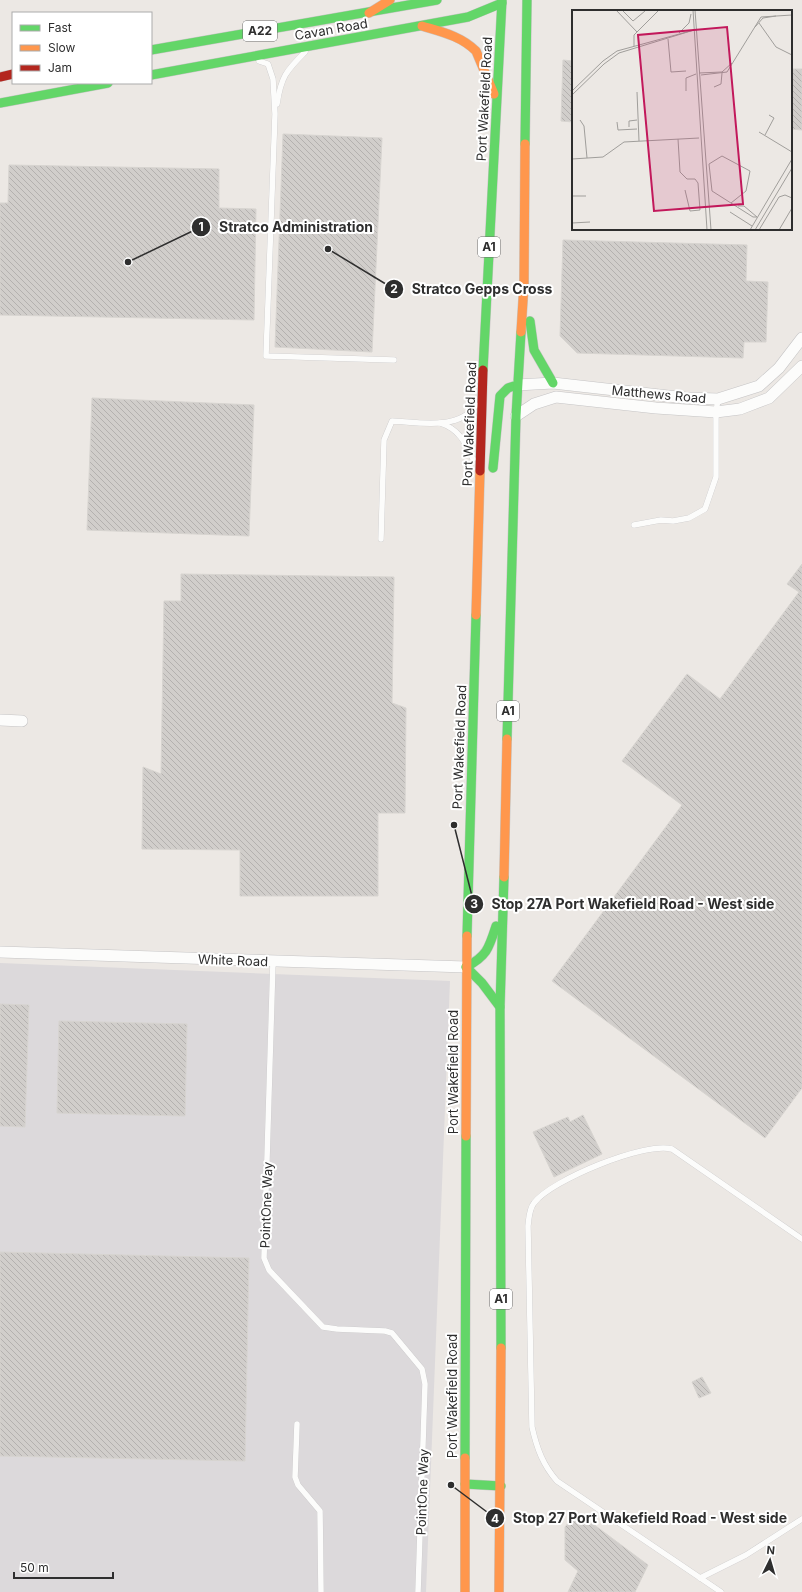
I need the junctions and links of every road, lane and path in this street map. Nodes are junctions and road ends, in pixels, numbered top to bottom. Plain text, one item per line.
1 (390, 0) edge
2 (437, 0) edge
3 (492, 0) edge
4 (527, 0) edge
5 (503, 1) edge
6 (369, 12) junction
7 (422, 26) junction
8 (510, 34) dead end
9 (311, 46) junction
10 (152, 50) edge
11 (249, 57) junction
12 (516, 69) dead end
13 (12, 74) edge
14 (152, 75) edge
15 (0, 77) edge
16 (103, 84) edge
17 (496, 97) junction
18 (0, 103) edge
19 (275, 114) junction
20 (527, 146) junction
21 (524, 284) junction
22 (802, 338) edge
23 (394, 360) dead end
24 (802, 366) edge
25 (553, 383) junction
26 (517, 385) junction
27 (482, 396) junction
28 (718, 399) junction
29 (716, 412) junction
30 (516, 416) junction
31 (440, 423) junction
32 (481, 470) junction
33 (480, 497) junction
34 (634, 525) dead end
35 (381, 539) dead end
36 (0, 720) edge
37 (22, 721) dead end
38 (502, 910) junction
39 (0, 952) edge
40 (274, 961) junction
41 (466, 967) junction
42 (500, 1007) junction
43 (802, 1239) edge
44 (297, 1424) dead end
45 (465, 1484) junction
46 (502, 1486) junction
47 (802, 1519) edge
48 (700, 1578) junction
49 (321, 1592) edge
50 (418, 1592) edge
51 (465, 1592) edge
52 (499, 1592) edge
53 (721, 1592) edge

1 - 6 main road
2 - 6 main road, Cavan Road
3 - 5 main road
4 - 20 main road, A1
5 - 7 main road, Cavan Road / A22
5 - 8 main road
5 - 17 main road, Port Wakefield Road / A1
6 - 10 main road, Cavan Road / A22
7 - 9 main road, Cavan Road / A22
7 - 17 main road
9 - 11 main road, Cavan Road / A22
9 - 19 lane
11 - 14 main road, Cavan Road / A22
11 - 19 lane
12 - 20 main road
13 - 15 main road
16 - 18 main road
17 - 27 main road, Port Wakefield Road / A1
19 - 23 lane
20 - 21 main road, A1
21 - 25 main road
21 - 26 main road, A1
22 - 28 street, Matthews Road
24 - 29 street, Matthews Road
25 - 26 street, Matthews Road
25 - 28 street, Matthews Road
26 - 30 main road, A1
26 - 33 main road
27 - 31 lane
27 - 32 main road, Port Wakefield Road / A1
28 - 29 lane
29 - 30 street, Matthews Road
29 - 34 lane
30 - 38 main road, A1
31 - 32 lane
31 - 35 lane
32 - 33 main road, Port Wakefield Road / A1
33 - 41 main road, Port Wakefield Road / A1
36 - 37 street
38 - 41 main road
38 - 42 main road, A1
39 - 40 street, White Road
40 - 41 street, White Road
40 - 50 lane, PointOne Way
41 - 42 main road
41 - 45 main road, Port Wakefield Road / A1
42 - 46 main road, A1
43 - 48 lane
44 - 49 lane
45 - 46 main road
45 - 51 main road, Port Wakefield Road / A1
46 - 52 main road, A1
47 - 48 lane
48 - 53 lane

